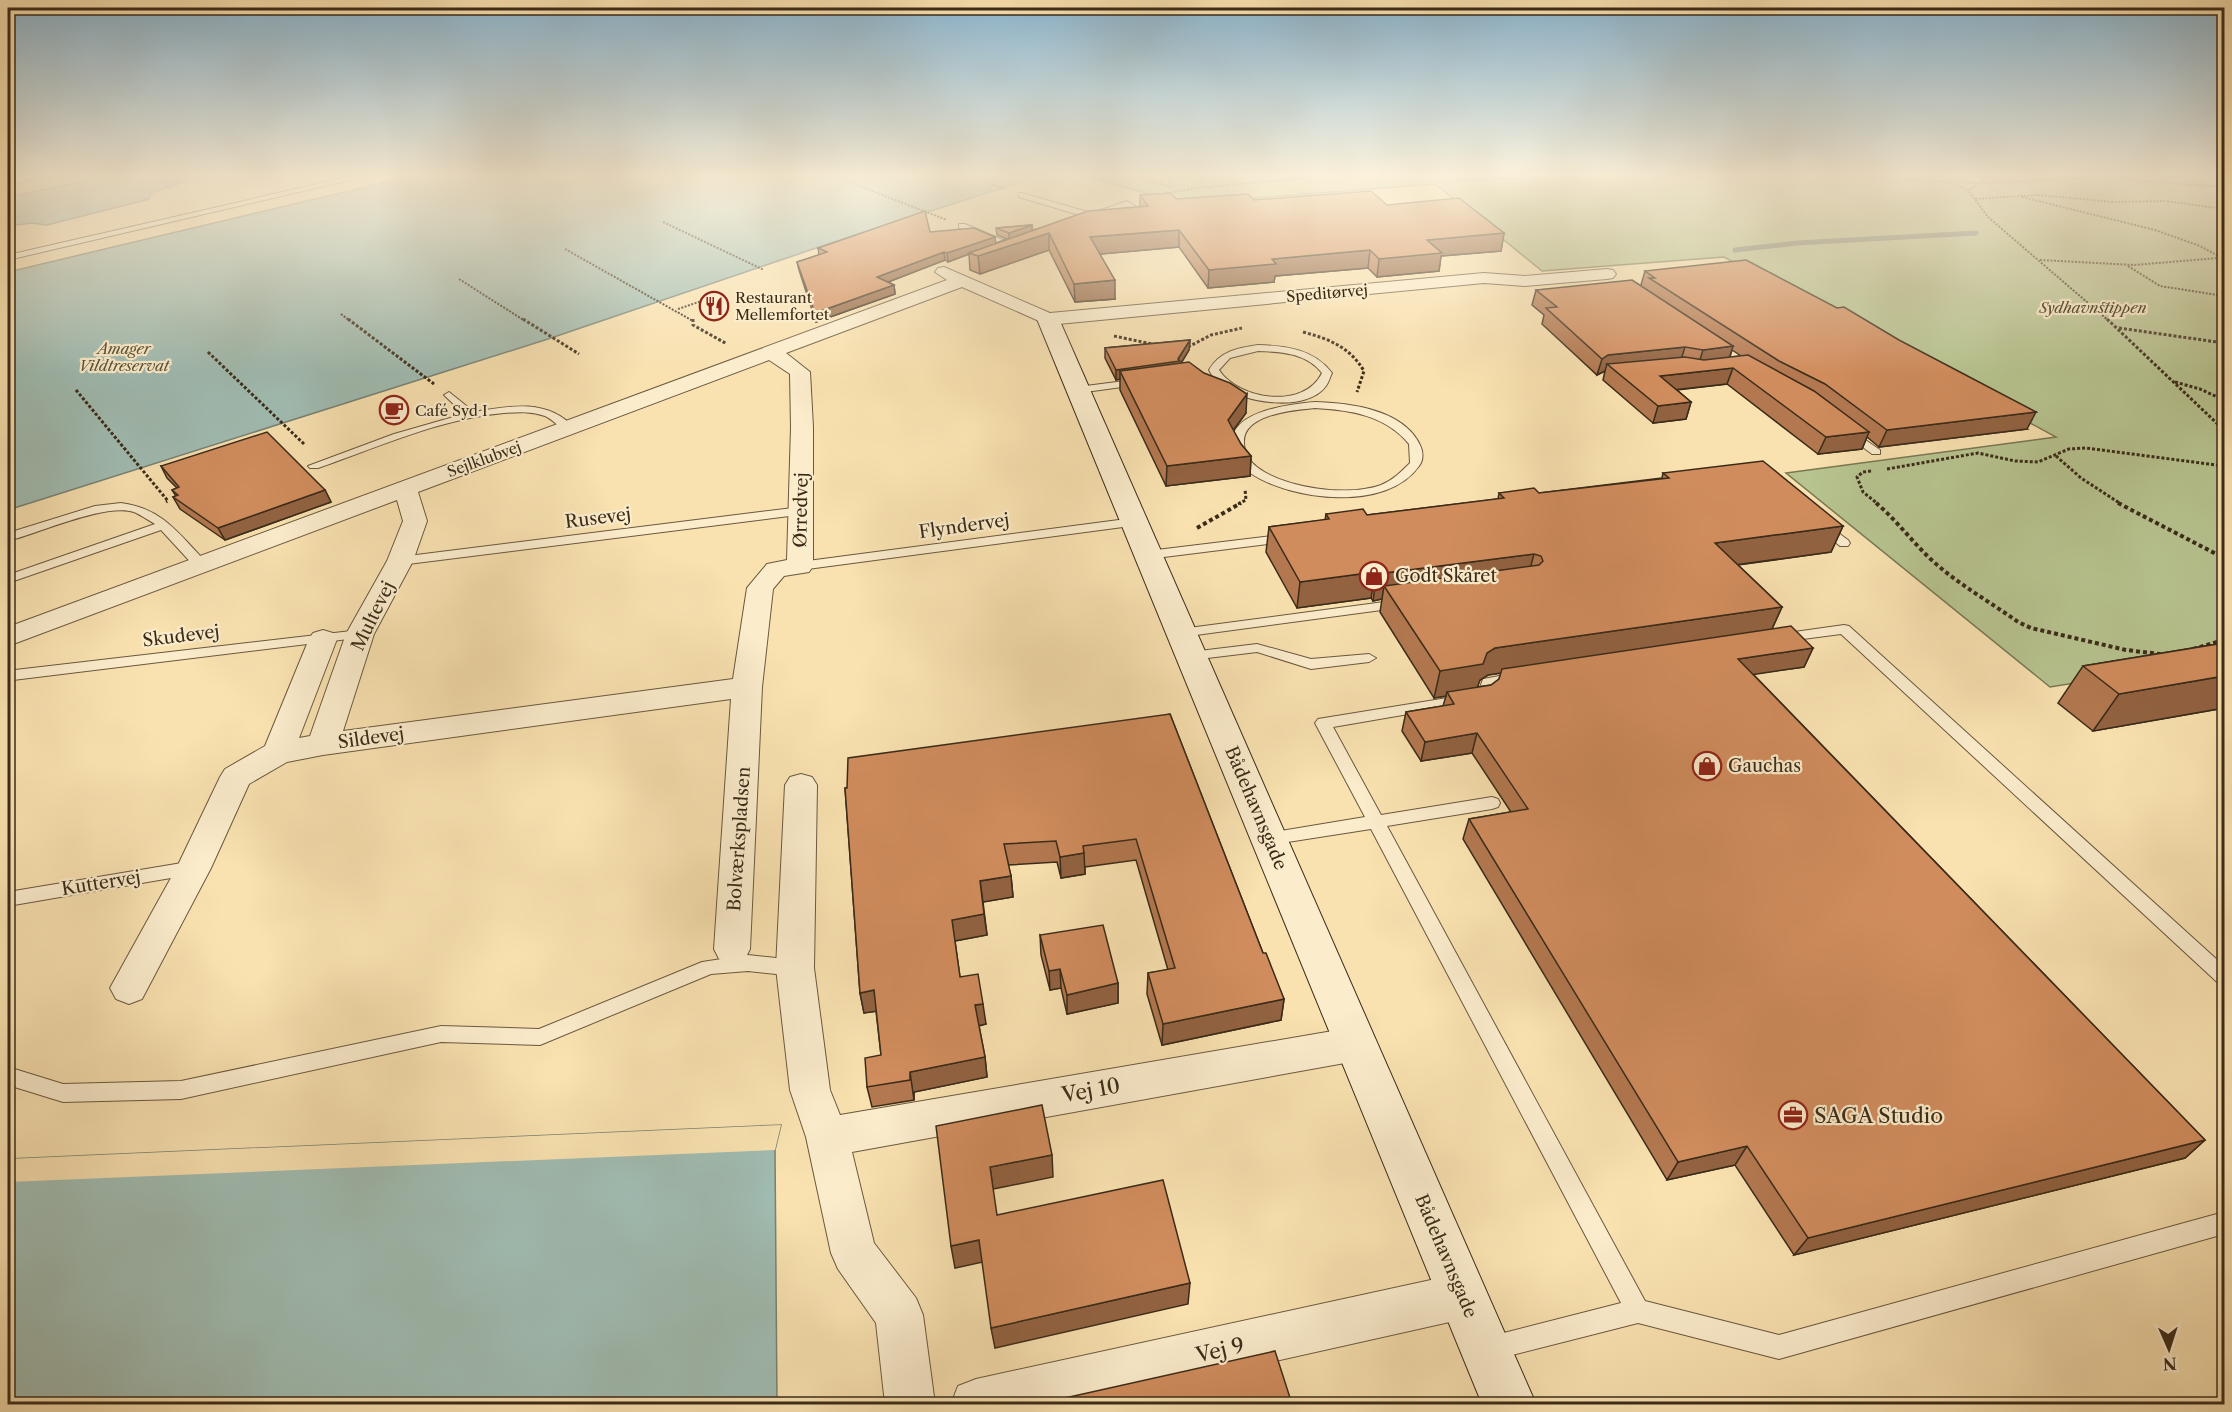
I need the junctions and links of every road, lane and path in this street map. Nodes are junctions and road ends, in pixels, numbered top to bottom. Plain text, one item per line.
1 (82, 241) edge
2 (703, 241) edge
3 (1000, 241) edge
4 (1028, 241) edge
5 (2017, 241) edge
6 (2186, 241) edge
7 (1013, 246) junction
8 (565, 249) dead end
9 (993, 254) edge
10 (2219, 257) junction
11 (8, 258) edge
12 (2224, 259) edge
13 (2040, 260) junction
14 (2125, 265) junction
15 (764, 270) dead end
16 (942, 272) dead end
17 (962, 273) junction
18 (1611, 276) dead end
19 (459, 279) dead end
20 (722, 294) dead end
21 (2224, 296) edge
22 (677, 309) junction
23 (341, 314) dead end
24 (1048, 319) junction
25 (2118, 328) junction
26 (2224, 343) edge
27 (208, 352) dead end
28 (579, 354) dead end
29 (762, 355) junction
30 (424, 378) dead end
31 (1152, 380) edge
32 (1206, 381) edge
33 (2174, 382) junction
34 (1226, 387) junction
35 (1318, 389) junction
36 (76, 390) dead end
37 (1078, 390) junction
38 (449, 395) dead end
39 (1251, 396) junction
40 (2224, 400) edge
41 (1337, 406) junction
42 (471, 415) junction
43 (1259, 416) junction
44 (1840, 425) edge
45 (568, 428) junction
46 (2224, 430) edge
47 (304, 444) dead end
48 (1876, 452) dead end
49 (2056, 456) junction
50 (314, 466) dead end
51 (2224, 466) edge
52 (142, 468) dead end
53 (1883, 470) dead end
54 (1876, 471) dead end
55 (1245, 488) dead end
56 (405, 489) junction
57 (801, 511) junction
58 (1809, 514) edge
59 (1134, 522) junction
60 (163, 525) junction
61 (1302, 536) edge
62 (8, 537) edge
63 (1844, 543) dead end
64 (1148, 555) junction
65 (2224, 558) edge
66 (400, 561) junction
67 (201, 565) junction
68 (800, 566) junction
69 (8, 579) edge
70 (1412, 602) edge
71 (360, 634) junction
72 (8, 637) edge
73 (323, 639) junction
74 (2224, 640) edge
75 (1761, 641) edge
76 (1186, 644) junction
77 (2186, 651) edge
78 (2169, 654) edge
79 (1369, 658) dead end
80 (8, 672) edge
81 (1535, 675) edge
82 (747, 687) junction
83 (746, 729) joint
84 (323, 744) junction
85 (278, 753) junction
86 (801, 784) dead end
87 (1492, 803) dead end
88 (1377, 823) junction
89 (1269, 839) junction
90 (194, 868) junction
91 (8, 898) edge
92 (732, 950) dead end
93 (795, 968) junction
94 (2224, 977) edge
95 (129, 988) dead end
96 (1356, 1044) junction
97 (8, 1076) edge
98 (827, 1137) junction
99 (2224, 1223) edge
100 (1463, 1296) junction
101 (1638, 1311) junction
102 (1486, 1350) junction
103 (910, 1404) edge
104 (976, 1404) edge
105 (1509, 1404) edge

1 - 11 lane
2 - 15 path
3 - 7 lane
4 - 7 street
5 - 13 path
6 - 10 path
7 - 9 street
8 - 22 path
10 - 12 path
10 - 14 path
13 - 14 path
13 - 25 path
14 - 21 path
16 - 17 street
17 - 24 street
17 - 29 street, Sejlklubvej
18 - 24 street, Speditørvej
19 - 28 path
20 - 22 path
22 - 29 path
23 - 30 path
24 - 37 street, Bådehavnsgade
25 - 26 path
25 - 33 path
27 - 47 path
29 - 45 street, Sejlklubvej
29 - 57 street, Ørredvej
31 - 37 lane
32 - 34 lane
33 - 40 path
33 - 46 path
34 - 35 lane
34 - 39 lane
35 - 39 lane
35 - 41 lane
36 - 52 path
37 - 59 street, Bådehavnsgade
38 - 42 lane
39 - 43 lane
41 - 43 lane
41 - 43 lane
42 - 45 lane
42 - 50 lane
44 - 48 lane
45 - 56 street, Sejlklubvej
49 - 51 path
49 - 53 path
49 - 65 path
54 - 78 path
55 - 64 path
56 - 66 street, Multevej
56 - 67 street, Sejlklubvej
57 - 66 lane, Rusevej
57 - 68 street, Ørredvej
58 - 63 lane
59 - 64 street, Bådehavnsgade
59 - 68 lane, Flyndervej
60 - 62 lane
60 - 67 lane
60 - 69 lane
61 - 64 lane
64 - 76 street, Bådehavnsgade
66 - 71 street, Multevej
67 - 72 street, Sejlklubvej
68 - 82 street, Ørredvej
70 - 76 lane
71 - 73 lane, Skudevej
71 - 84 street, Multevej
73 - 80 lane, Skudevej
73 - 85 street
74 - 77 path
75 - 94 lane
76 - 79 lane
76 - 89 street, Bådehavnsgade
81 - 88 lane
82 - 83 street, Ørredvej
82 - 84 street, Sildevej
83 - 92 street, Bolværkspladsen
84 - 85 street, Sildevej
85 - 90 street, Sildevej
86 - 93 street
87 - 88 lane
88 - 89 lane
88 - 101 lane
89 - 96 street, Bådehavnsgade
90 - 91 lane, Kuttervej
90 - 95 street, Sildevej
93 - 97 lane
93 - 98 street
96 - 98 street, Vej 10
96 - 100 street, Bådehavnsgade
98 - 103 street
99 - 101 lane
100 - 102 street, Bådehavnsgade
100 - 104 street, Vej 9
101 - 102 lane
102 - 105 street, Bådehavnsgade

